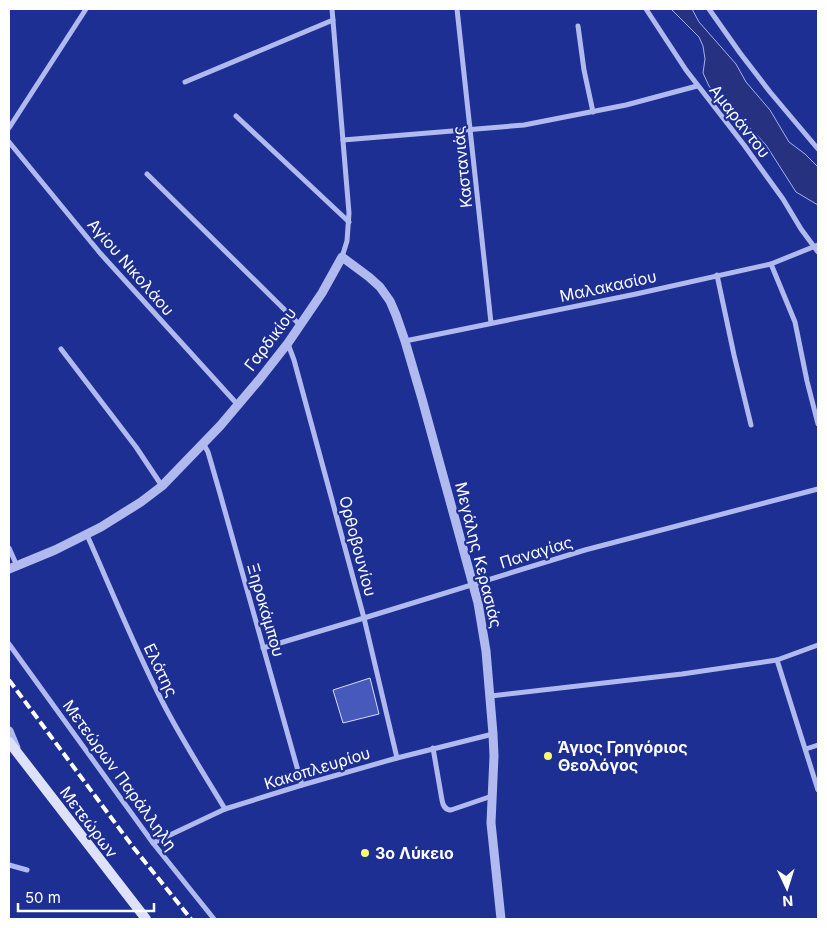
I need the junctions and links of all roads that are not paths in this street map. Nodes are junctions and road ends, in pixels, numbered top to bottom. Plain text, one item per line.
1 (86, 9) edge
2 (332, 9) edge
3 (457, 9) edge
4 (646, 9) edge
5 (709, 9) edge
6 (334, 20) junction
7 (578, 26) dead end
8 (185, 82) dead end
9 (697, 86) junction
10 (593, 112) junction
11 (236, 116) dead end
12 (9, 128) edge
13 (470, 130) junction
14 (343, 140) junction
15 (9, 142) edge
16 (818, 150) edge
17 (147, 174) dead end
18 (349, 222) junction
19 (816, 246) edge
20 (818, 252) edge
21 (342, 257) junction
22 (771, 264) junction
23 (717, 275) junction
24 (491, 323) junction
25 (300, 324) junction
26 (405, 341) junction
27 (288, 343) junction
28 (61, 349) dead end
29 (238, 405) junction
30 (818, 424) edge
31 (751, 425) dead end
32 (203, 443) junction
33 (162, 486) junction
34 (818, 489) edge
35 (87, 535) junction
36 (9, 548) edge
37 (13, 568) edge
38 (474, 584) junction
39 (364, 618) junction
40 (9, 644) edge
41 (818, 645) edge
42 (263, 648) junction
43 (777, 660) junction
44 (490, 696) junction
45 (9, 731) edge
46 (493, 734) junction
47 (9, 742) edge
48 (818, 745) edge
49 (433, 748) junction
50 (806, 749) junction
51 (18, 753) junction
52 (396, 758) junction
53 (302, 785) junction
54 (818, 790) edge
55 (492, 796) junction
56 (225, 810) junction
57 (154, 843) junction
58 (9, 865) edge
59 (28, 870) dead end
60 (146, 919) edge
61 (214, 919) edge
62 (501, 919) edge

1 - 12 street
2 - 6 street, Γαρδικίου
3 - 13 street, Καστανιάς
4 - 9 street, Αμαράντου
5 - 16 street
6 - 8 street
6 - 14 street, Γαρδικίου
7 - 10 street
9 - 10 street
9 - 19 street, Αμαράντου
10 - 13 street
11 - 18 street
13 - 14 street
13 - 24 street, Καστανιάς
14 - 18 street, Γαρδικίου
15 - 29 street, Αγίου Νικολάου
17 - 25 street
18 - 21 street, Γαρδικίου
19 - 20 street, Αμαράντου
19 - 22 street, Μαλακασίου
21 - 25 street, Γαρδικίου
21 - 26 street, Μεγάλης Κερασιάς
22 - 23 street, Μαλακασίου
22 - 30 street
23 - 24 street, Μαλακασίου
23 - 31 street
24 - 26 street, Μαλακασίου
25 - 27 street, Γαρδικίου
26 - 38 street, Μεγάλης Κερασιάς
27 - 29 street, Γαρδικίου
27 - 39 street, Ορθοβουνίου
28 - 33 street
29 - 32 street, Γαρδικίου
32 - 33 street, Γαρδικίου
32 - 42 street, Ξηροκάμπου
33 - 35 street, Γαρδικίου
34 - 38 street, Παναγίας
35 - 37 street, Γαρδικίου
35 - 56 street, Ελάτης
36 - 37 street
38 - 39 street, Παναγίας
38 - 44 street, Μεγάλης Κερασιάς
39 - 42 street, Παναγίας
39 - 52 street, Ορθοβουνίου
40 - 57 street, Μετεώρων Παράλληλη
41 - 43 street
42 - 53 street, Ξηροκάμπου
43 - 44 street
43 - 50 street
44 - 46 street, Μεγάλης Κερασιάς
45 - 51 street
46 - 49 street, Κακοπλευρίου
46 - 55 street, Μεγάλης Κερασιάς
47 - 51 main road, Μετεώρων
48 - 50 street
49 - 52 street, Κακοπλευρίου
49 - 55 street
50 - 54 street
51 - 60 main road, Μετεώρων
52 - 53 street, Κακοπλευρίου
53 - 56 street, Κακοπλευρίου
55 - 62 street, Μεγάλης Κερασιάς
56 - 57 street, Κακοπλευρίου
57 - 61 street, Μετεώρων Παράλληλη
58 - 59 street

